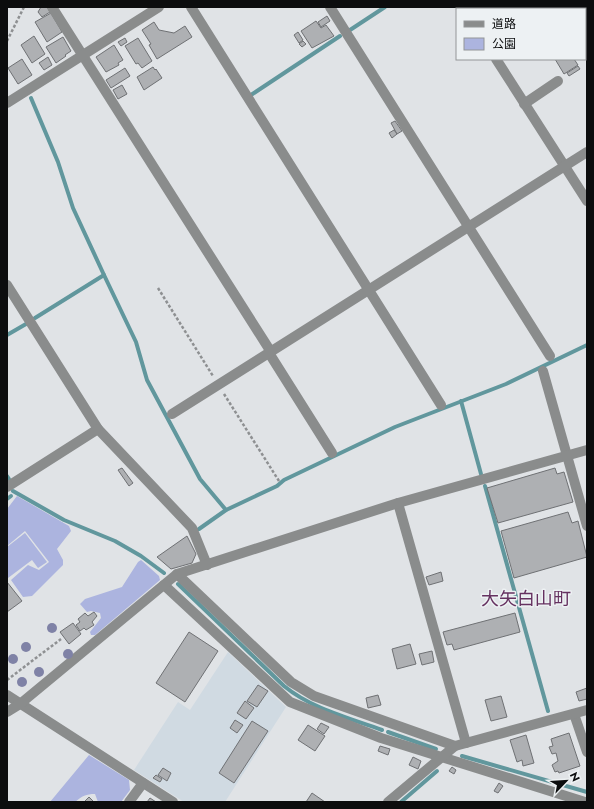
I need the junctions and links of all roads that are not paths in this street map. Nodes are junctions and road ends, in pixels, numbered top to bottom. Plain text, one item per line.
1 (52, 7) edge
2 (159, 7) edge
3 (191, 7) edge
4 (330, 7) edge
5 (82, 55) junction
6 (497, 60) edge
7 (558, 81) dead end
8 (7, 103) edge
9 (524, 104) junction
10 (587, 152) edge
11 (564, 166) junction
12 (587, 201) edge
13 (469, 226) junction
14 (7, 285) edge
15 (368, 290) junction
16 (270, 352) junction
17 (550, 356) dead end
18 (543, 371) dead end
19 (440, 405) dead end
20 (172, 414) dead end
21 (98, 430) junction
22 (587, 450) edge
23 (332, 454) dead end
24 (567, 456) junction
25 (7, 487) edge
26 (398, 504) junction
27 (587, 526) edge
28 (207, 565) junction
29 (177, 574) junction
30 (164, 585) junction
31 (7, 695) edge
32 (20, 704) junction
33 (587, 710) edge
34 (7, 712) edge
35 (574, 714) junction
36 (466, 743) junction
37 (455, 746) junction
38 (587, 752) edge
39 (441, 758) junction
40 (143, 783) junction
41 (129, 802) edge
42 (173, 802) edge
43 (388, 802) edge
44 (585, 802) edge

1 - 5 street
2 - 5 street
3 - 15 street
4 - 13 street
5 - 8 street
5 - 16 street
6 - 9 street
7 - 9 street
9 - 11 street
10 - 11 street
11 - 12 street
11 - 13 street
13 - 15 street
13 - 17 street
14 - 21 street
15 - 16 street
15 - 19 street
16 - 20 street
16 - 23 street
18 - 24 street
21 - 25 street
21 - 28 street
22 - 24 street
24 - 26 street
24 - 27 street
26 - 28 street
26 - 36 street
28 - 29 street
29 - 30 street
29 - 37 street
30 - 32 street
30 - 39 street
31 - 32 street
32 - 34 street
32 - 40 street
33 - 35 street
35 - 36 street
35 - 38 street
36 - 37 street
37 - 39 street
39 - 43 street
39 - 44 street
40 - 41 street
40 - 42 street

